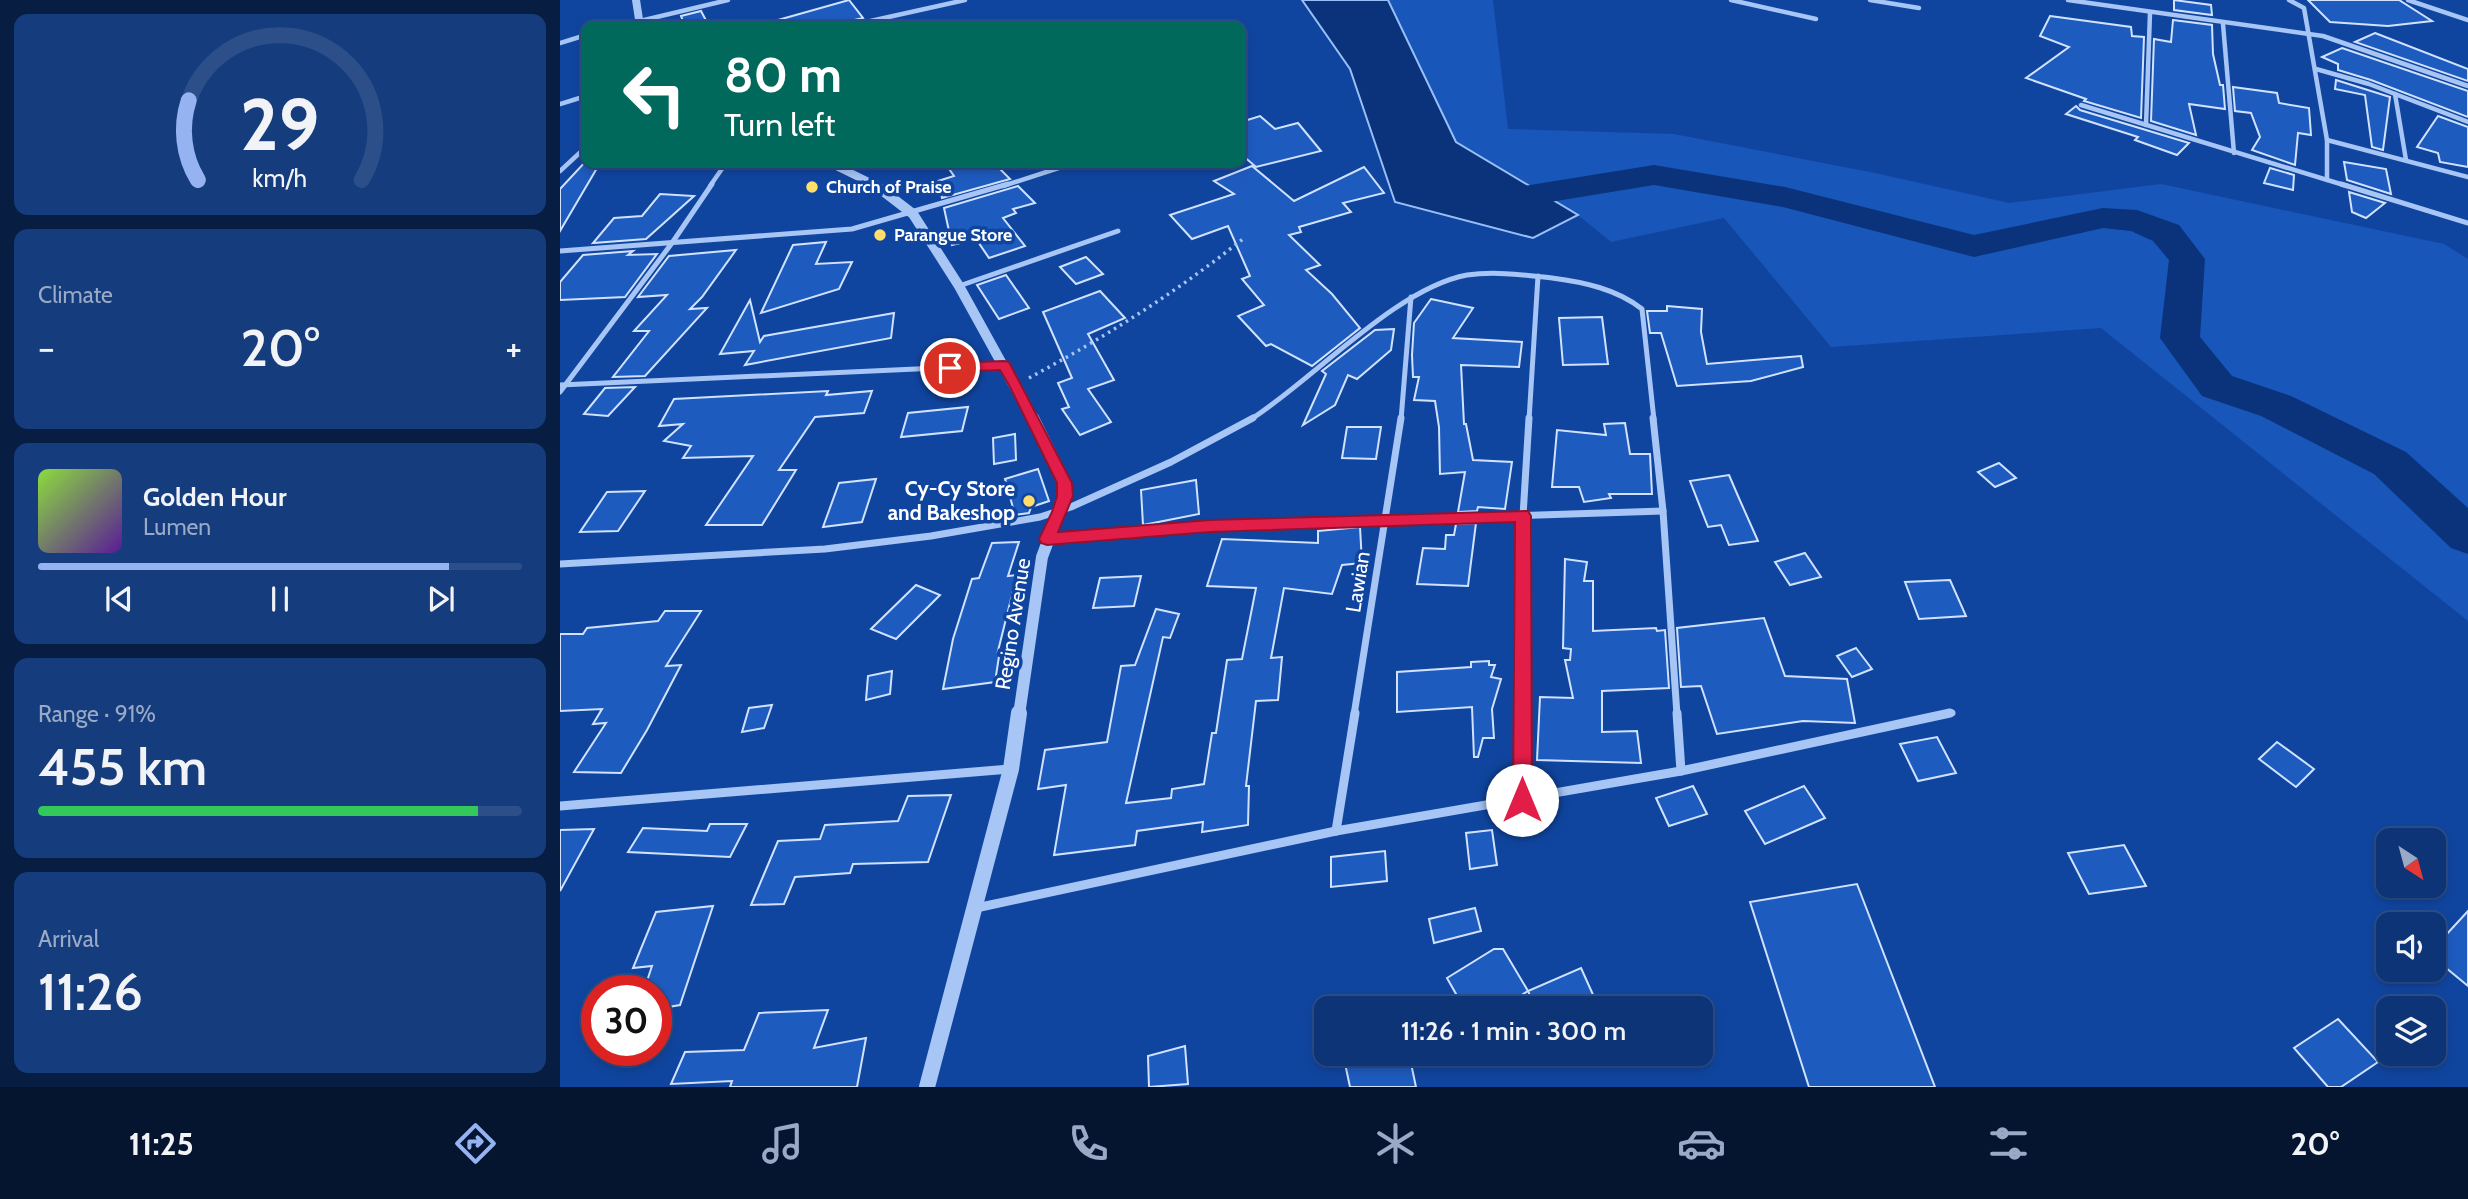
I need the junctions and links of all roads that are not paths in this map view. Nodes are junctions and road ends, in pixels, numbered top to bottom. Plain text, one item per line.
1 (636, 0) edge
2 (728, 0) edge
3 (965, 0) edge
4 (1731, 0) edge
5 (1870, 0) edge
6 (2067, 0) edge
7 (2289, 0) edge
8 (2408, 0) edge
9 (1919, 8) dead end
10 (2150, 13) junction
11 (1816, 19) dead end
12 (2468, 20) edge
13 (639, 21) edge
14 (650, 21) edge
15 (870, 21) edge
16 (2223, 24) junction
17 (2310, 34) junction
18 (581, 37) edge
19 (560, 43) edge
20 (2316, 69) junction
21 (2468, 86) edge
22 (2395, 94) junction
23 (581, 98) edge
24 (560, 104) edge
25 (2081, 105) dead end
26 (2468, 122) edge
27 (2146, 125) junction
28 (2327, 140) junction
29 (581, 152) edge
30 (2234, 153) junction
31 (2406, 160) junction
32 (723, 168) edge
33 (840, 168) edge
34 (1058, 168) edge
35 (560, 171) edge
36 (2468, 177) edge
37 (2327, 180) junction
38 (913, 214) junction
39 (2468, 223) edge
40 (1118, 231) dead end
41 (672, 243) junction
42 (560, 251) edge
43 (1538, 276) junction
44 (959, 286) junction
45 (1411, 297) junction
46 (1004, 365) junction
47 (563, 385) edge
48 (560, 392) edge
49 (1663, 511) junction
50 (1060, 512) junction
51 (1523, 516) junction
52 (1386, 519) junction
53 (1047, 539) junction
54 (560, 564) edge
55 (1952, 713) dead end
56 (1011, 769) junction
57 (1681, 771) junction
58 (1522, 800) junction
59 (560, 806) edge
60 (1336, 831) junction
61 (976, 908) junction
62 (927, 1087) edge

1 - 13 street
2 - 14 street
3 - 15 street
4 - 11 street
5 - 9 street
6 - 10 street
7 - 17 street
8 - 12 street
10 - 16 street
10 - 27 street
16 - 17 street
16 - 30 street
17 - 20 street
17 - 21 street
18 - 19 street
20 - 22 street
20 - 28 street
22 - 26 street
22 - 31 street
23 - 24 street
25 - 27 street
27 - 30 street
28 - 31 street
28 - 37 street
29 - 35 street
30 - 37 street
31 - 36 street
32 - 41 street
33 - 38 street, Regino Avenue
34 - 38 street
37 - 39 street
38 - 41 street
38 - 44 street, Regino Avenue
40 - 44 street
41 - 42 street
41 - 47 street
43 - 45 street
43 - 49 street
43 - 51 street
44 - 46 street, Regino Avenue
45 - 50 street
45 - 52 street, Lawian
46 - 47 street
46 - 50 street, Regino Avenue
47 - 48 street
49 - 51 street
49 - 57 street
50 - 53 street, Regino Avenue
50 - 54 street
51 - 52 street
51 - 58 street
52 - 53 street
52 - 60 street, Lawian
53 - 56 street, Regino Avenue
55 - 57 street
56 - 59 street
56 - 61 street, Regino Avenue
57 - 58 street
58 - 60 street
60 - 61 street
61 - 62 street, Regino Avenue

